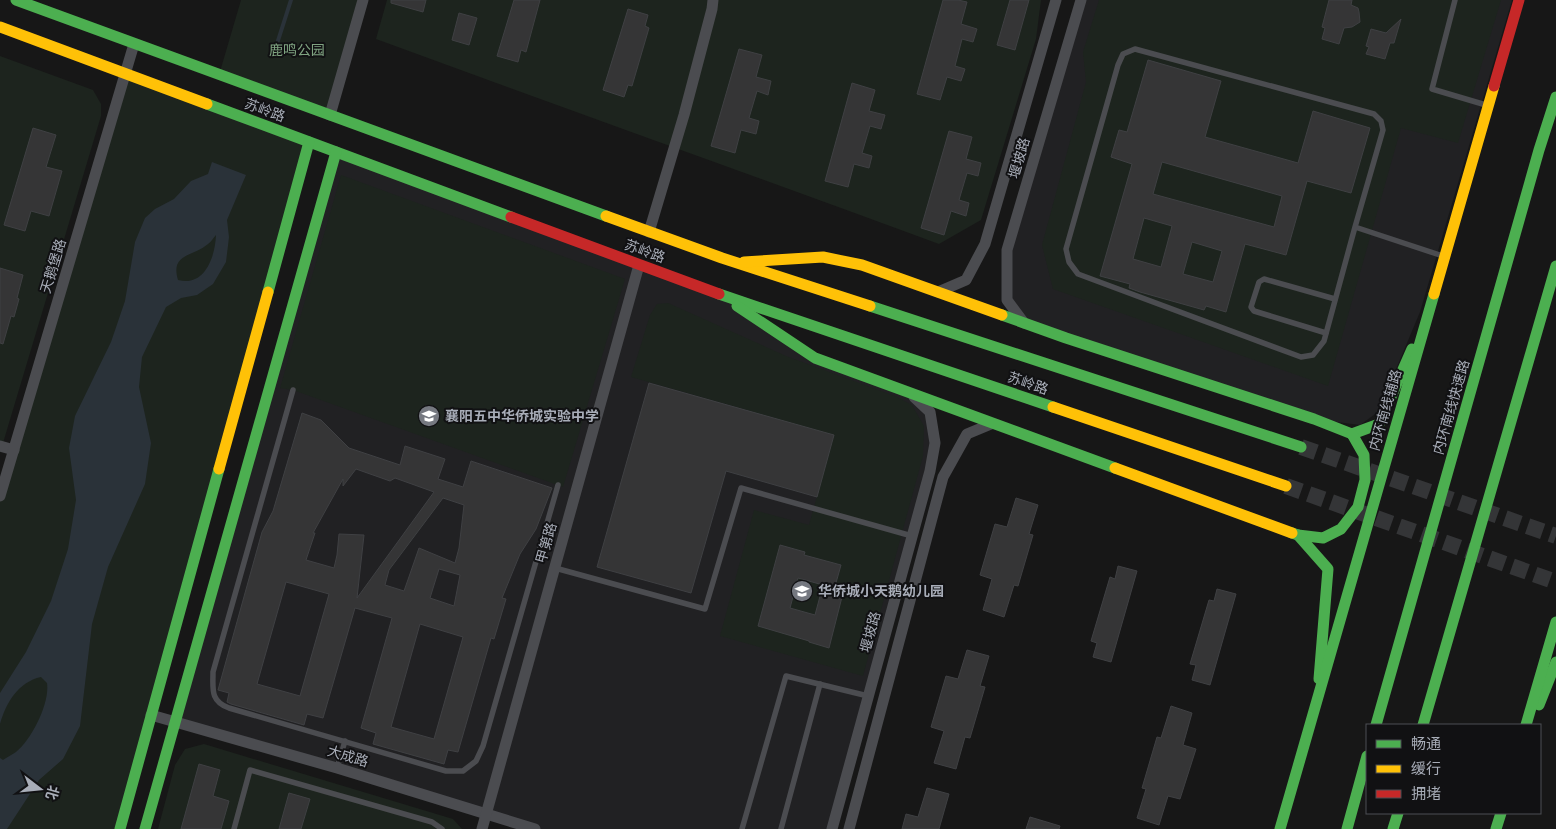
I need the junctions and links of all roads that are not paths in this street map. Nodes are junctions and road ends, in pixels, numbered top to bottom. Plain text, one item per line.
1 (16, 0) edge
2 (363, 0) edge
3 (713, 0) edge
4 (1056, 0) edge
5 (1081, 0) edge
6 (1455, 0) edge
7 (1519, 0) edge
8 (0, 27) edge
9 (134, 44) junction
10 (125, 74) junction
11 (1556, 98) edge
12 (1488, 106) junction
13 (330, 115) junction
14 (309, 142) junction
15 (336, 152) junction
16 (1355, 227) junction
17 (649, 232) junction
18 (1445, 257) junction
19 (722, 258) junction
20 (639, 265) junction
21 (1556, 266) edge
22 (938, 292) junction
23 (718, 294) junction
24 (1335, 299) junction
25 (1428, 316) junction
26 (1024, 323) junction
27 (1326, 333) junction
28 (293, 390) dead end
29 (909, 393) junction
30 (991, 424) junction
31 (1352, 434) junction
32 (0, 446) edge
33 (1301, 447) tunnel mouth
34 (14, 450) junction
35 (558, 485) dead end
36 (1286, 486) tunnel mouth
37 (0, 496) edge
38 (1298, 535) junction
39 (912, 536) junction
40 (555, 568) junction
41 (1556, 622) edge
42 (1556, 662) edge
43 (820, 684) junction
44 (868, 696) junction
45 (1317, 699) junction
46 (151, 715) junction
47 (176, 721) junction
48 (1376, 724) edge
49 (1423, 724) edge
50 (1526, 724) edge
51 (1531, 724) edge
52 (345, 742) junction
53 (1366, 760) edge
54 (338, 768) junction
55 (486, 814) junction
56 (1398, 814) edge
57 (1501, 814) edge
58 (120, 829) edge
59 (145, 829) edge
60 (234, 829) edge
61 (442, 829) edge
62 (482, 829) edge
63 (535, 829) edge
64 (742, 829) edge
65 (780, 829) edge
66 (832, 829) edge
67 (849, 829) edge
68 (1280, 829) edge
69 (1347, 829) edge
70 (1393, 829) edge
71 (1496, 829) edge

1 - 9 main road, 苏岭路
2 - 13 street
3 - 17 street
4 - 22 street, 堰坡路
5 - 26 street, 堰坡路
6 - 12 lane
7 - 12 main road, 内环南线辅路
8 - 10 main road, 苏岭路
9 - 10 street, 天鹅堡路
9 - 13 main road, 苏岭路
10 - 14 main road, 苏岭路
10 - 34 street, 天鹅堡路
11 - 48 main road, 内环南线快速路
12 - 18 main road, 内环南线辅路
13 - 17 main road, 苏岭路
14 - 15 main road, 苏岭路
14 - 46 main road
15 - 20 main road, 苏岭路
15 - 47 main road
16 - 18 lane
16 - 24 lane
16 - 27 lane
17 - 19 main road, 苏岭路
18 - 25 main road, 内环南线辅路
19 - 22 main road
19 - 33 main road, 苏岭路
20 - 23 main road, 苏岭路
20 - 40 street, 甲第路
21 - 49 main road
22 - 26 main road
23 - 29 main road
23 - 36 main road, 苏岭路
24 - 27 lane
24 - 27 lane
25 - 31 main road
25 - 45 main road, 内环南线辅路
26 - 31 main road
28 - 52 lane
29 - 30 main road
29 - 39 street, 堰坡路
30 - 38 main road
30 - 67 street
31 - 38 main road
32 - 34 street
34 - 37 street, 天鹅堡路
35 - 52 lane
38 - 45 main road
39 - 40 lane
39 - 44 street, 堰坡路
40 - 55 street, 甲第路
41 - 50 main road
42 - 51 main road
43 - 44 lane
43 - 64 lane
43 - 65 lane
44 - 66 street, 堰坡路
45 - 68 main road, 内环南线辅路
46 - 47 street, 大成路
46 - 58 main road
47 - 54 street, 大成路
47 - 59 main road
52 - 54 lane
53 - 69 main road
54 - 55 street, 大成路
55 - 62 street, 甲第路
55 - 63 street, 大成路
56 - 70 main road
57 - 71 main road
60 - 61 lane

